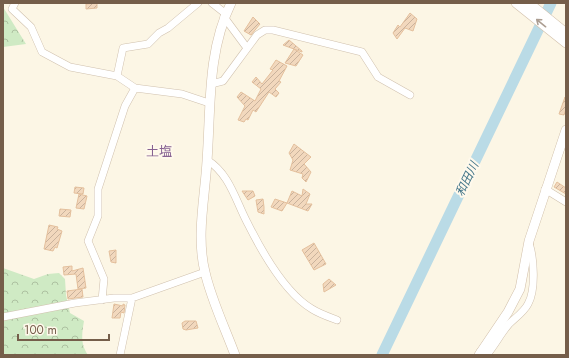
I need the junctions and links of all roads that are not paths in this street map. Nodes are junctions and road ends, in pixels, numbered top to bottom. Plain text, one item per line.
1 (15, 3) edge
2 (198, 3) edge
3 (212, 3) edge
4 (231, 3) edge
5 (523, 5) edge
6 (225, 16) junction
7 (563, 36) edge
8 (247, 48) junction
9 (117, 76) junction
10 (211, 84) junction
11 (135, 88) junction
12 (410, 95) dead end
13 (209, 103) junction
14 (566, 130) edge
15 (207, 160) junction
16 (545, 189) junction
17 (566, 202) edge
18 (529, 241) junction
19 (205, 272) junction
20 (132, 298) junction
21 (102, 300) junction
22 (3, 317) edge
23 (337, 320) dead end
24 (480, 354) edge
25 (120, 355) edge
26 (235, 355) edge

1 - 9 street
2 - 9 street
3 - 6 street
4 - 6 street
5 - 7 street
6 - 8 street
6 - 10 street
8 - 10 street
8 - 12 street
9 - 11 street
10 - 13 street
11 - 13 street
11 - 21 street
13 - 15 street
14 - 16 street
15 - 19 street
15 - 23 street
16 - 17 street
16 - 18 street
18 - 24 street
18 - 24 street
19 - 20 street
19 - 26 street
20 - 21 street
20 - 25 street
21 - 22 street

